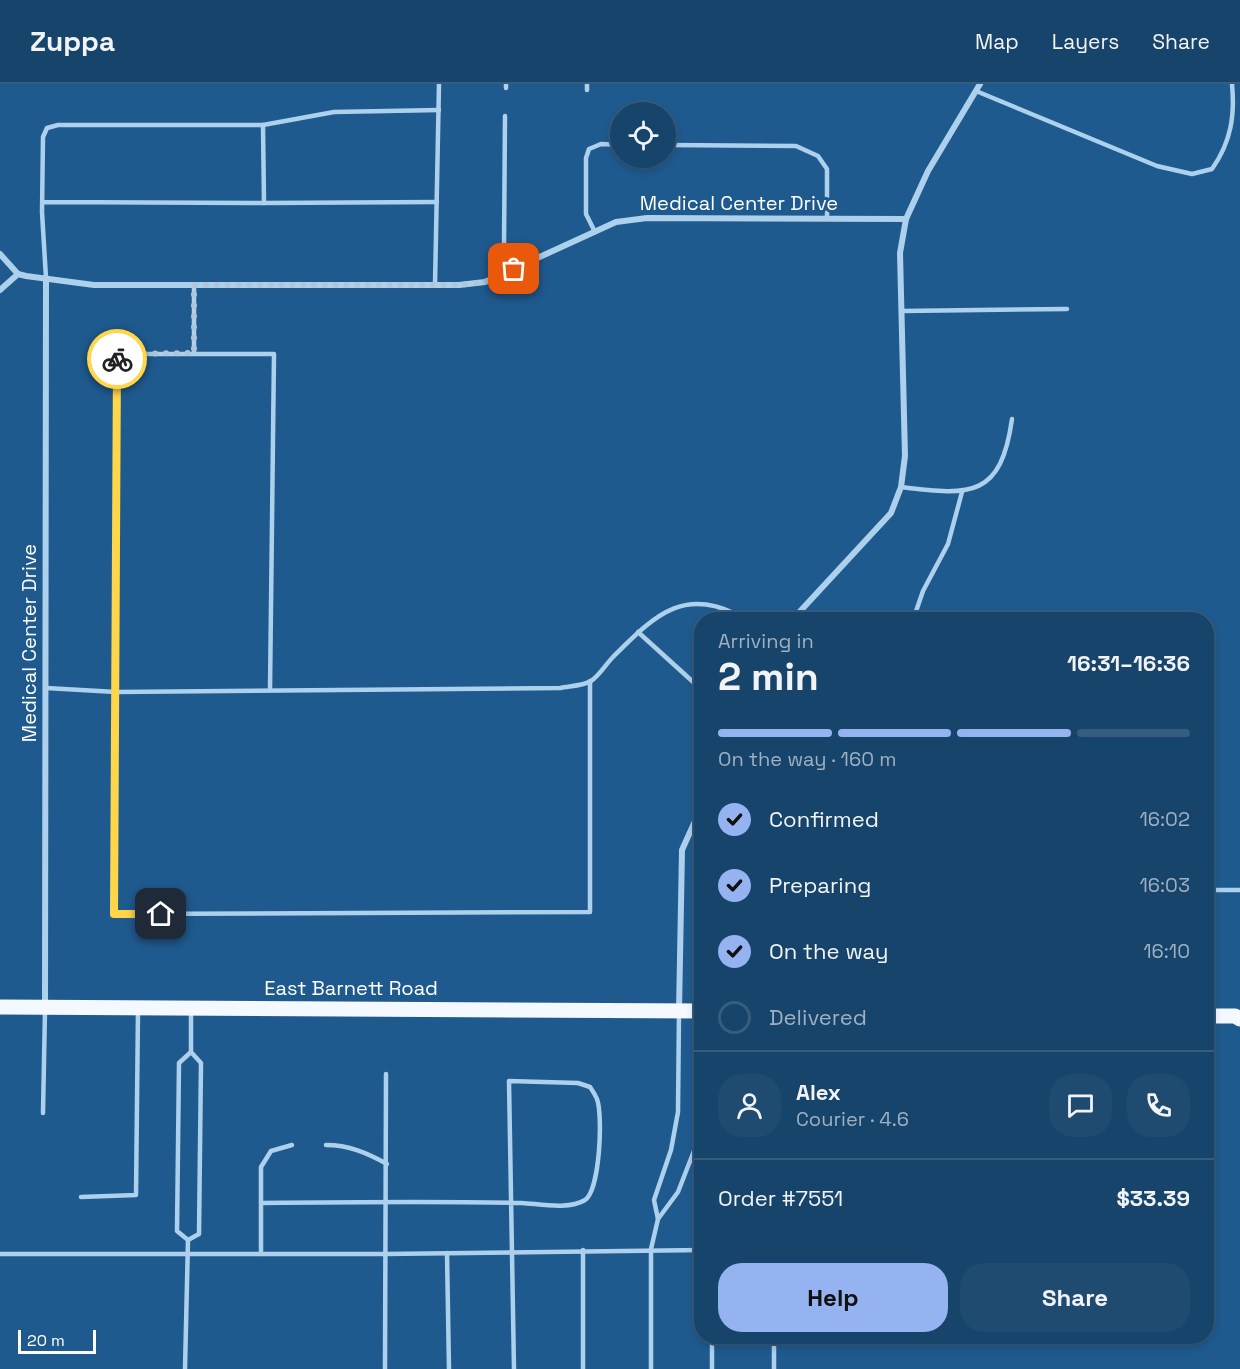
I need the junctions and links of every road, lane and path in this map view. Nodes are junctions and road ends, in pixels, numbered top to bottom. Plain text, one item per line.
1 (440, 84) edge
2 (980, 84) edge
3 (1232, 84) edge
4 (976, 91) junction
5 (439, 110) junction
6 (505, 116) dead end
7 (263, 125) junction
8 (610, 145) edge
9 (676, 145) edge
10 (42, 202) junction
11 (437, 202) junction
12 (264, 203) junction
13 (827, 219) junction
14 (906, 219) junction
15 (595, 232) junction
16 (0, 254) edge
17 (514, 269) junction
18 (18, 274) junction
19 (46, 278) junction
20 (194, 285) junction
21 (435, 285) junction
22 (0, 291) edge
23 (1067, 309) dead end
24 (902, 311) junction
25 (194, 353) junction
26 (1012, 418) dead end
27 (901, 488) junction
28 (962, 492) junction
29 (734, 612) edge
30 (799, 612) edge
31 (916, 612) edge
32 (638, 632) junction
33 (590, 681) junction
34 (694, 683) edge
35 (46, 688) junction
36 (270, 690) junction
37 (116, 692) junction
38 (694, 826) edge
39 (1214, 890) edge
40 (1240, 890) edge
41 (0, 1007) edge
42 (45, 1007) junction
43 (138, 1008) junction
44 (191, 1008) junction
45 (679, 1011) junction
46 (694, 1011) edge
47 (1214, 1016) edge
48 (1238, 1016) edge
49 (191, 1052) junction
50 (386, 1074) dead end
51 (43, 1113) dead end
52 (292, 1145) dead end
53 (326, 1145) dead end
54 (694, 1151) edge
55 (387, 1164) junction
56 (81, 1197) dead end
57 (386, 1201) junction
58 (261, 1203) junction
59 (510, 1203) junction
60 (658, 1219) junction
61 (188, 1240) junction
62 (651, 1249) junction
63 (583, 1250) junction
64 (694, 1250) edge
65 (187, 1252) junction
66 (511, 1252) junction
67 (447, 1253) junction
68 (0, 1254) edge
69 (261, 1254) junction
70 (385, 1254) junction
71 (712, 1344) edge
72 (774, 1344) edge
73 (185, 1369) edge
74 (385, 1369) edge
75 (449, 1369) edge
76 (514, 1369) edge
77 (583, 1369) edge
78 (651, 1369) edge
79 (712, 1369) edge
80 (774, 1369) edge

1 - 5 lane
2 - 4 street
3 - 4 lane
4 - 14 street
5 - 7 lane
5 - 11 lane
6 - 17 lane
7 - 10 lane
7 - 12 lane
8 - 15 lane
9 - 13 lane
10 - 12 lane
10 - 19 lane
11 - 12 lane
11 - 21 lane
13 - 14 street, Medical Center Drive
13 - 15 street, Medical Center Drive
14 - 24 street
15 - 17 street, Medical Center Drive
16 - 18 street
17 - 21 street, Medical Center Drive
18 - 19 street, Medical Center Drive
18 - 22 street
19 - 20 street, Medical Center Drive
19 - 35 street, Medical Center Drive
20 - 21 street, Medical Center Drive
20 - 25 lane
23 - 24 lane
24 - 27 street
25 - 36 lane
25 - 37 lane
26 - 28 lane
27 - 28 lane
27 - 30 street
28 - 31 lane
29 - 32 lane
32 - 33 lane
32 - 34 lane
33 - 36 lane
33 - 37 lane
35 - 37 lane
35 - 42 street, Medical Center Drive
36 - 37 lane
38 - 45 street
39 - 40 lane
41 - 42 main road, East Barnett Road
42 - 43 main road, East Barnett Road
42 - 51 lane
43 - 44 main road, East Barnett Road
43 - 56 lane
44 - 45 main road, East Barnett Road
44 - 49 lane
45 - 46 main road, East Barnett Road
45 - 60 lane
47 - 48 main road
49 - 61 lane
49 - 61 lane
50 - 55 lane
52 - 58 lane
53 - 55 lane
54 - 60 lane
55 - 57 lane
57 - 58 lane
57 - 59 lane
57 - 70 lane
58 - 69 lane
59 - 59 lane
59 - 66 lane
60 - 62 lane
61 - 65 lane
62 - 63 lane
62 - 64 lane
62 - 78 lane
63 - 66 lane
63 - 77 lane
65 - 68 lane
65 - 69 lane
65 - 73 lane
66 - 67 lane
66 - 76 lane
67 - 70 lane
67 - 75 lane
69 - 70 lane
70 - 74 lane
71 - 79 lane
72 - 80 lane

